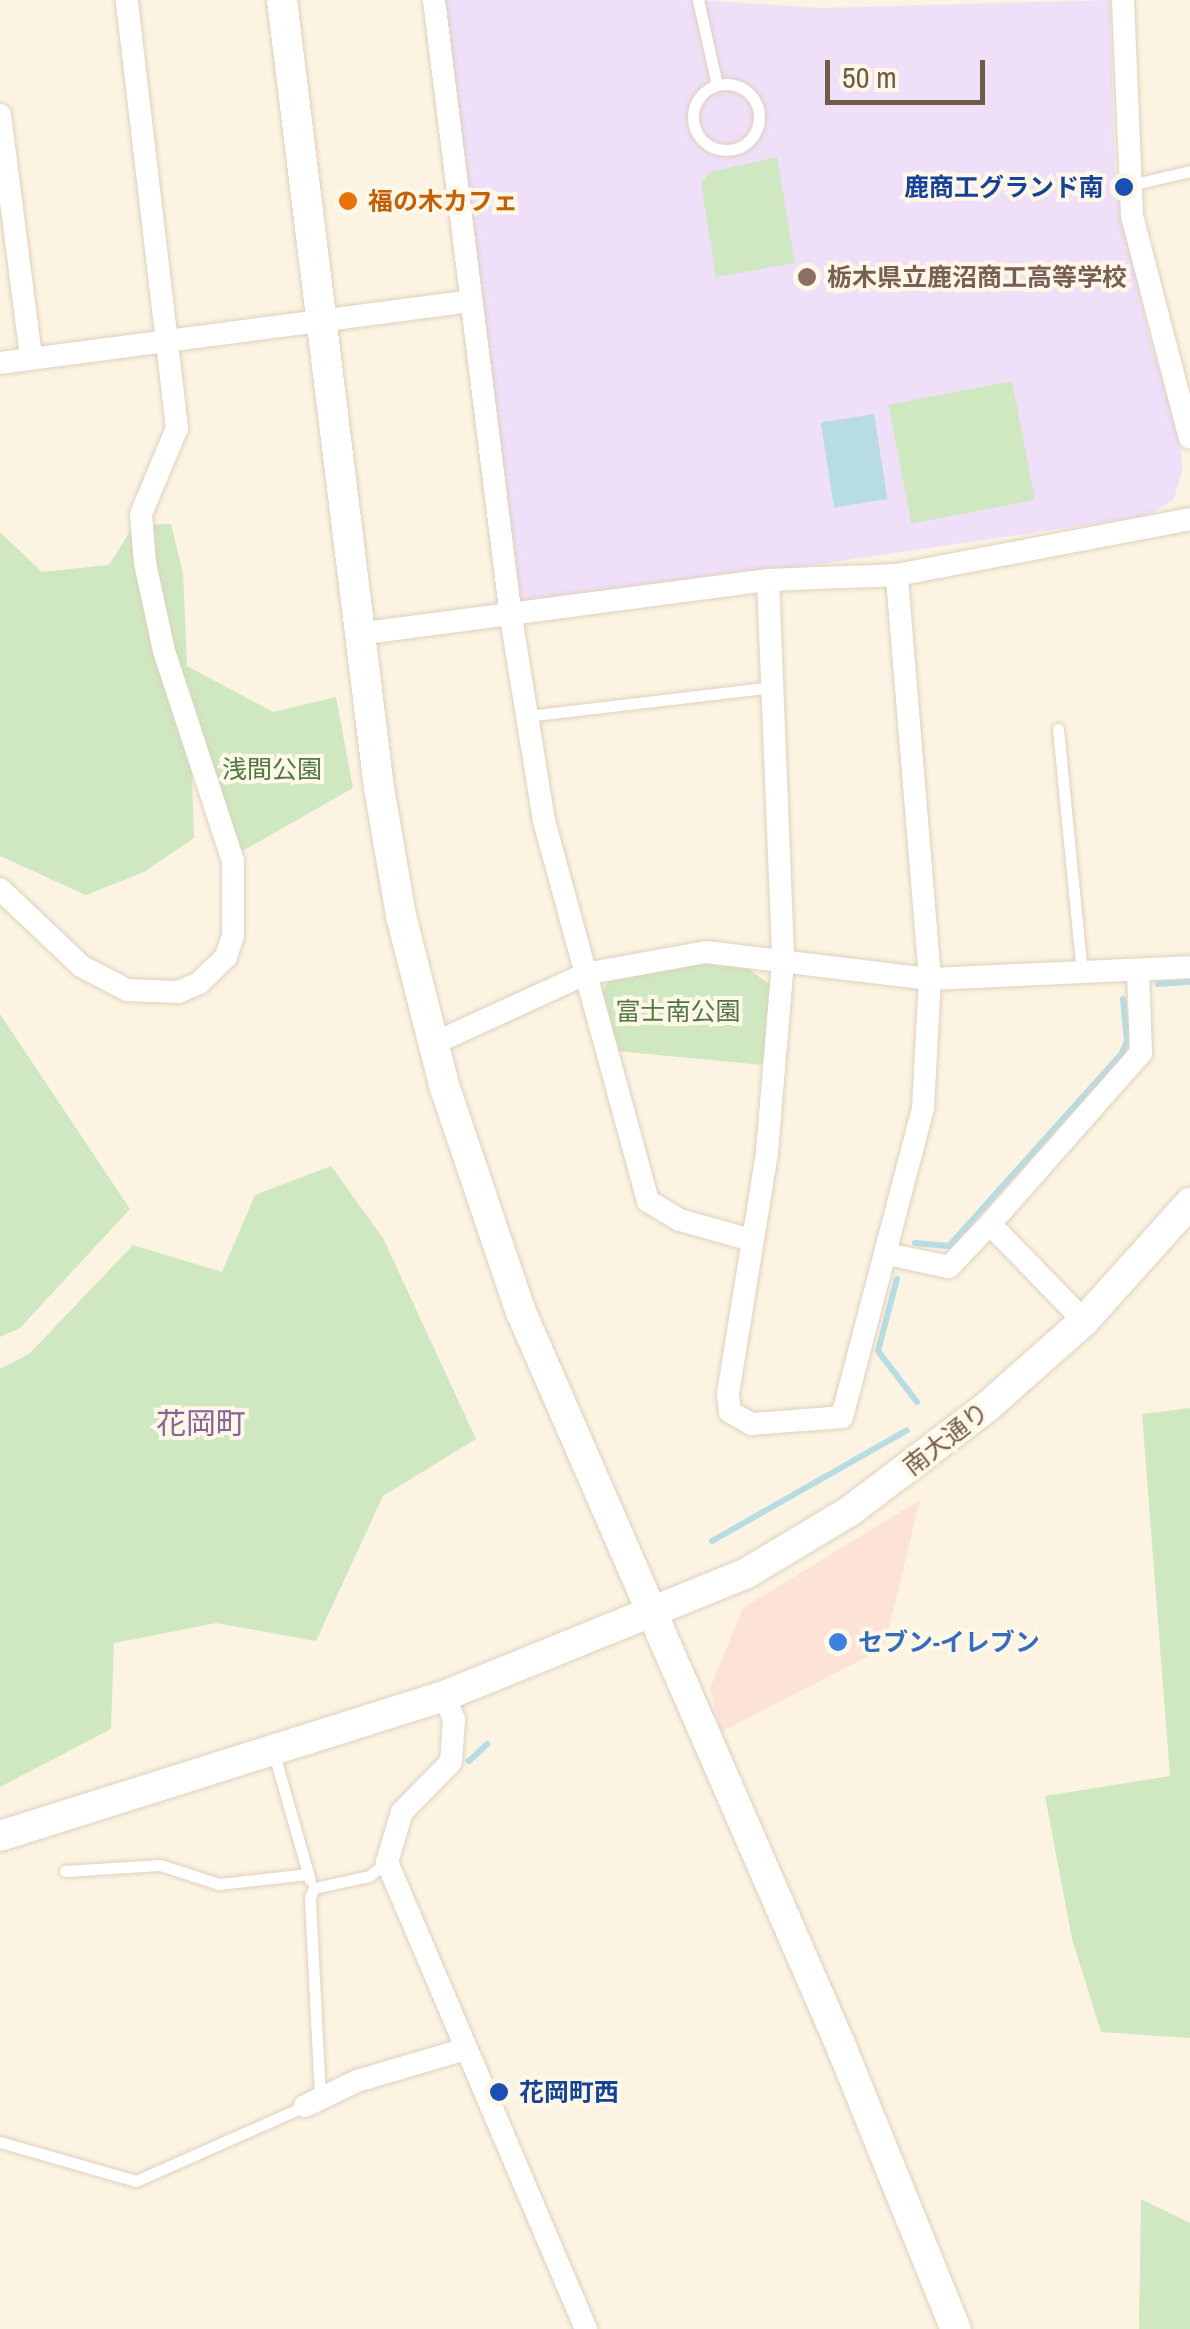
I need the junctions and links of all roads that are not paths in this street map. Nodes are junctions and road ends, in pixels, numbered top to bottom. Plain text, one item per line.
1 (127, 0) edge
2 (282, 0) edge
3 (434, 0) edge
4 (698, 0) edge
5 (1124, 0) edge
6 (716, 85) junction
7 (0, 115) edge
8 (1190, 171) edge
9 (1129, 185) junction
10 (472, 301) junction
11 (322, 322) junction
12 (165, 340) junction
13 (31, 358) junction
14 (0, 363) edge
15 (1190, 438) edge
16 (1190, 518) edge
17 (897, 575) junction
18 (768, 580) junction
19 (511, 617) junction
20 (358, 634) junction
21 (774, 687) junction
22 (527, 716) junction
23 (1058, 729) dead end
24 (0, 888) edge
25 (783, 961) junction
26 (1190, 966) edge
27 (1138, 972) junction
28 (585, 974) junction
29 (1082, 974) junction
30 (930, 979) junction
31 (433, 1044) junction
32 (1190, 1203) edge
33 (990, 1224) junction
34 (751, 1240) junction
35 (887, 1254) junction
36 (1084, 1321) junction
37 (654, 1613) junction
38 (444, 1696) junction
39 (273, 1752) junction
40 (0, 1836) edge
41 (387, 1862) junction
42 (65, 1871) dead end
43 (308, 1874) junction
44 (314, 1888) junction
45 (466, 2048) junction
46 (313, 2101) junction
47 (0, 2142) edge
48 (586, 2329) edge
49 (956, 2329) edge

1 - 12 street
2 - 11 street
3 - 10 street
4 - 6 lane
5 - 9 street
6 - 6 lane
7 - 13 street
8 - 9 lane
9 - 15 street
10 - 11 street
10 - 19 street
11 - 12 street
11 - 20 street
12 - 13 street
12 - 24 street
13 - 14 street
16 - 17 street
17 - 18 street
17 - 30 street
18 - 19 street
18 - 21 street
19 - 20 street
19 - 22 street
20 - 31 street
21 - 22 lane
21 - 25 street
22 - 28 street
23 - 29 lane
25 - 28 street
25 - 30 street
25 - 34 street
26 - 27 street
27 - 29 street
27 - 33 street
28 - 31 street
28 - 34 street
29 - 30 street
30 - 35 street
31 - 37 street
32 - 36 street, 南大通り
33 - 35 street
33 - 36 street
34 - 35 street
36 - 37 street, 南大通り
37 - 38 street, 南大通り
37 - 49 street
38 - 39 street, 南大通り
38 - 41 street
39 - 40 street, 南大通り
39 - 43 lane
41 - 44 lane
41 - 45 street
42 - 43 lane
43 - 44 lane
44 - 46 lane
45 - 46 street
45 - 48 street
46 - 47 lane

